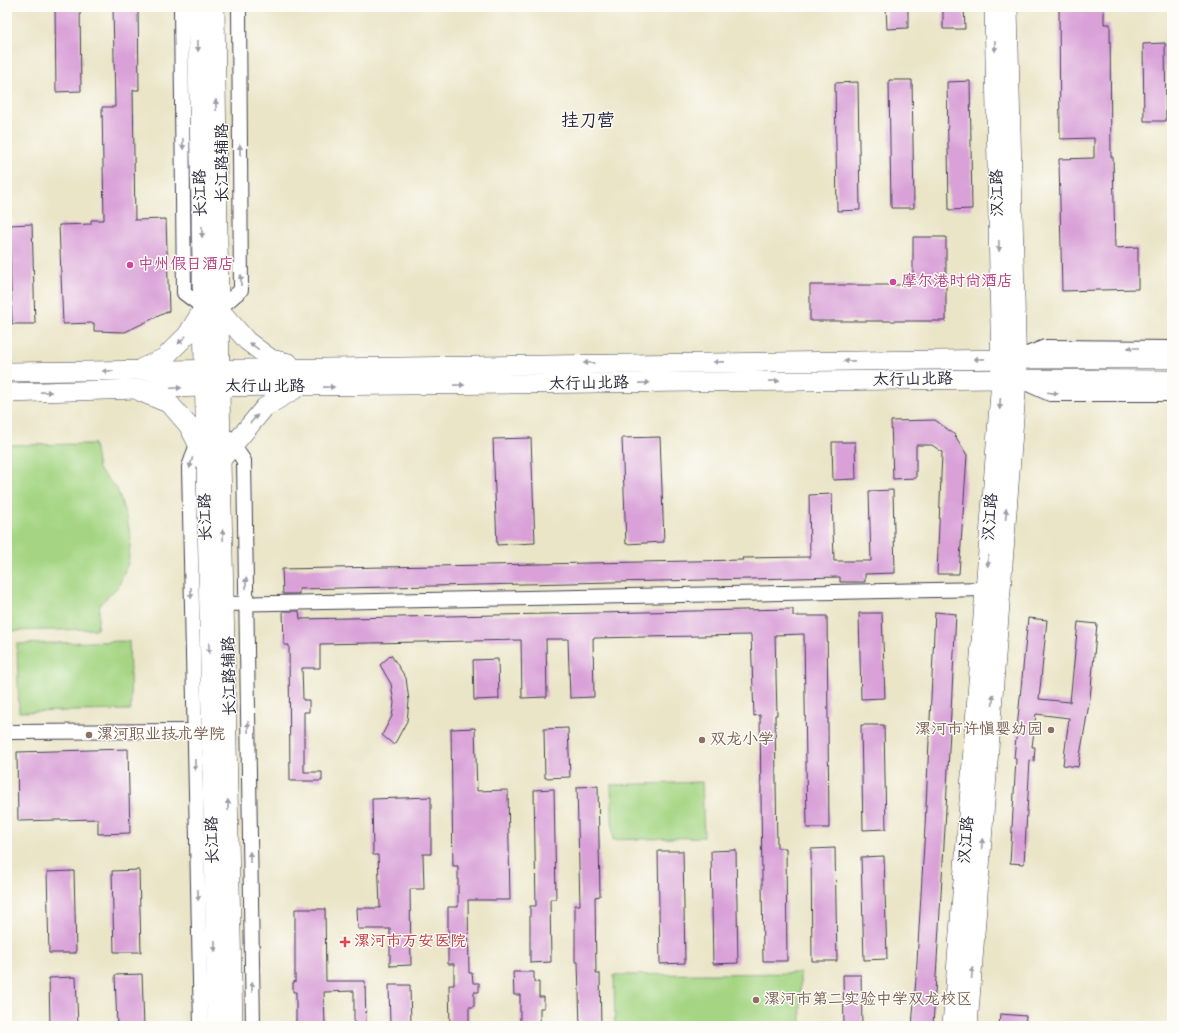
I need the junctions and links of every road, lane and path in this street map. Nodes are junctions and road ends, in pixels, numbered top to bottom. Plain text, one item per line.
1 (181, 7) edge
2 (197, 7) edge
3 (215, 7) edge
4 (238, 7) edge
5 (994, 7) edge
6 (1008, 7) edge
7 (211, 308) junction
8 (1172, 348) edge
9 (1009, 359) junction
10 (1172, 359) edge
11 (302, 366) junction
12 (137, 370) junction
13 (7, 372) edge
14 (212, 378) junction
15 (1009, 379) junction
16 (1172, 380) edge
17 (299, 387) junction
18 (136, 390) junction
19 (7, 393) edge
20 (1172, 394) edge
21 (207, 432) junction
22 (234, 444) junction
23 (213, 460) junction
24 (986, 589) junction
25 (225, 604) junction
26 (246, 604) junction
27 (194, 731) junction
28 (7, 732) edge
29 (201, 1026) edge
30 (217, 1026) edge
31 (233, 1026) edge
32 (253, 1026) edge
33 (952, 1026) edge
34 (968, 1026) edge

1 -> 7 street
2 -> 7 main road, 长江路
7 -> 3 main road, 长江路
7 -> 4 street, 长江路辅路
5 -> 9 main road, 汉江路
6 - 9 main road, 汉江路
11 -> 7 main road
7 -> 12 main road
7 - 14 main road, 长江路
8 -> 9 street
9 - 10 main road, 太行山北路
9 -> 11 main road, 太行山北路
9 - 15 main road, 汉江路
11 - 14 main road, 太行山北路
12 -> 13 main road, 太行山北路
12 - 14 main road, 太行山北路
14 - 17 main road, 太行山北路
18 -> 14 main road, 太行山北路
14 - 21 main road, 长江路
15 - 16 main road, 太行山北路
17 -> 15 main road, 太行山北路
15 -> 20 street
15 -> 24 main road, 汉江路
34 -> 15 main road, 汉江路
22 -> 17 main road
19 -> 18 main road, 太行山北路
18 - 21 main road
21 - 22 street, 长江路辅路
21 - 23 main road, 长江路
21 - 23 main road
21 -> 27 street
22 - 23 main road
26 -> 22 street, 长江路辅路
25 -> 23 main road, 长江路
23 -> 30 main road, 长江路
24 - 26 street
24 - 33 main road, 汉江路
25 - 26 street
31 -> 25 main road, 长江路
32 -> 26 street, 长江路辅路
27 - 28 street
27 -> 29 street

